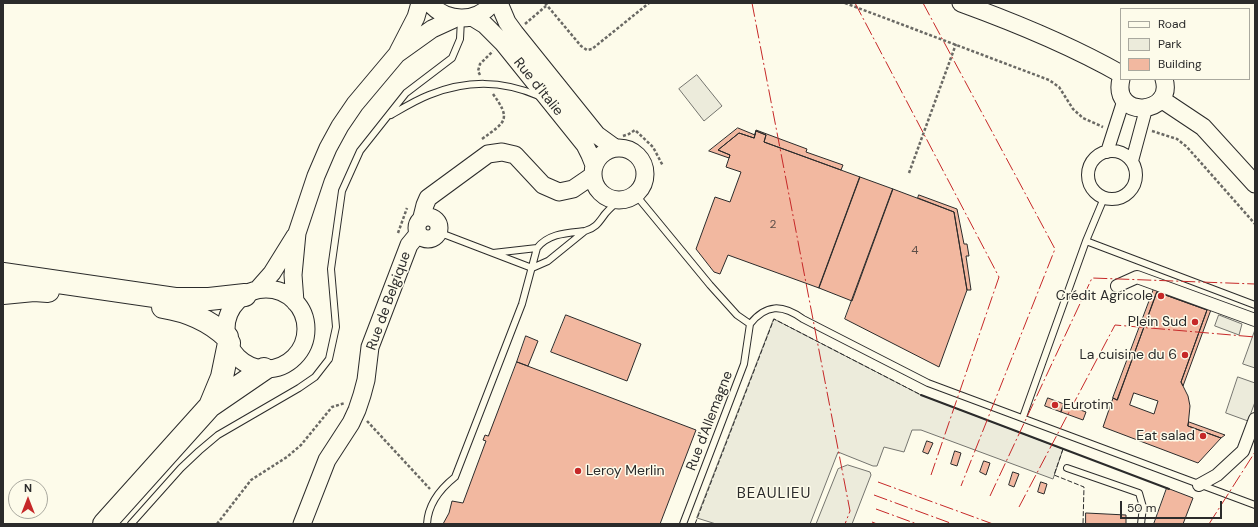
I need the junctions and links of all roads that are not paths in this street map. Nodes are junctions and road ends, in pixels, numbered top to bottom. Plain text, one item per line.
1 (420, 3) edge
2 (430, 3) edge
3 (492, 3) edge
4 (498, 3) edge
5 (961, 3) edge
6 (463, 18) junction
7 (397, 54) junction
8 (1120, 73) edge
9 (1121, 80) edge
10 (1164, 80) edge
11 (1124, 99) junction
12 (1161, 99) junction
13 (548, 100) junction
14 (1146, 109) junction
15 (388, 117) junction
16 (615, 148) junction
17 (1107, 152) junction
18 (1132, 161) junction
19 (593, 170) junction
20 (1255, 184) edge
21 (636, 194) junction
22 (1104, 198) junction
23 (619, 200) junction
24 (422, 218) junction
25 (585, 231) junction
26 (438, 232) junction
27 (297, 233) junction
28 (418, 234) junction
29 (1086, 241) junction
30 (537, 248) junction
31 (492, 253) junction
32 (532, 268) junction
33 (3, 274) edge
34 (1117, 286) dead end
35 (3, 293) edge
36 (251, 293) junction
37 (295, 302) junction
38 (1255, 305) edge
39 (1255, 320) edge
40 (750, 324) junction
41 (228, 340) junction
42 (264, 369) junction
43 (210, 406) junction
44 (1023, 417) junction
45 (1255, 419) edge
46 (1067, 468) dead end
47 (1199, 485) junction
48 (1255, 505) edge
49 (104, 524) edge
50 (131, 524) edge
51 (302, 524) edge
52 (427, 524) edge
53 (683, 524) edge
54 (1141, 524) edge

1 - 7 street
2 - 6 street, Rue d'Italie
3 - 6 street
4 - 16 street, Rue d'Italie
5 - 8 street
6 - 7 street
6 - 13 street, Rue d'Italie
6 - 15 lane
7 - 27 street
9 - 11 street
10 - 12 street
11 - 14 street
11 - 17 street
12 - 14 street
12 - 20 street
13 - 15 lane
13 - 19 street, Rue d'Italie
14 - 18 street
15 - 50 lane
16 - 19 street
16 - 21 street
17 - 18 street
17 - 22 street
18 - 22 street
19 - 23 street
19 - 24 street
21 - 23 street
21 - 40 lane
22 - 29 lane
23 - 25 lane
24 - 26 street
24 - 28 street
25 - 30 lane
25 - 32 lane
26 - 28 street
26 - 31 lane
27 - 36 street
27 - 37 street
28 - 51 street, Rue de Belgique
29 - 38 lane
29 - 44 lane
30 - 31 lane
30 - 32 lane
31 - 32 lane
32 - 52 lane
33 - 36 highway
34 - 39 street
35 - 41 highway
36 - 37 street
36 - 41 street
37 - 42 street
40 - 44 lane
40 - 53 lane, Rue d'Allemagne
41 - 42 street
41 - 43 highway
42 - 43 highway
43 - 49 highway
44 - 47 lane
45 - 47 street
46 - 54 lane
47 - 48 lane

